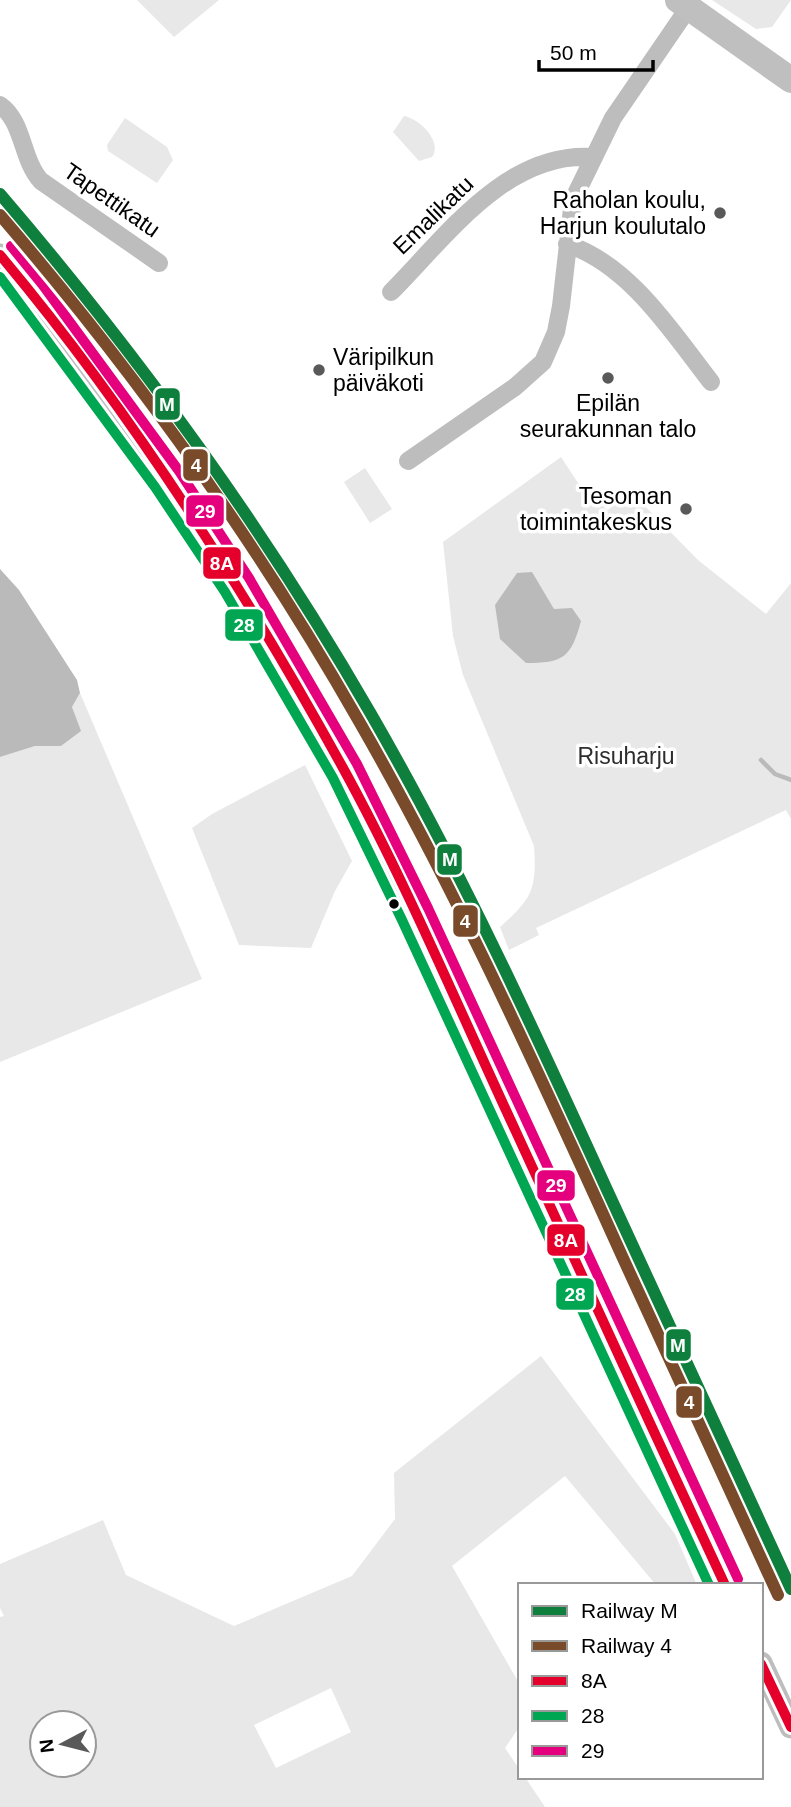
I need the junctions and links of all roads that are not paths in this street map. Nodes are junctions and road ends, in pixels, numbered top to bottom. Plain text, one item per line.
1 (683, 4) edge
2 (791, 80) edge
3 (0, 105) edge
4 (593, 157) junction
5 (567, 244) junction
6 (0, 256) edge
7 (159, 263) dead end
8 (391, 292) dead end
9 (711, 382) dead end
10 (408, 461) dead end
11 (724, 1583) edge
12 (763, 1667) edge
13 (791, 1727) edge

1 - 2 main road
1 - 4 street
3 - 7 street, Tapettikatu
4 - 5 street
4 - 8 street, Emalikatu
5 - 9 street
5 - 10 street
6 - 11 street
12 - 13 street

